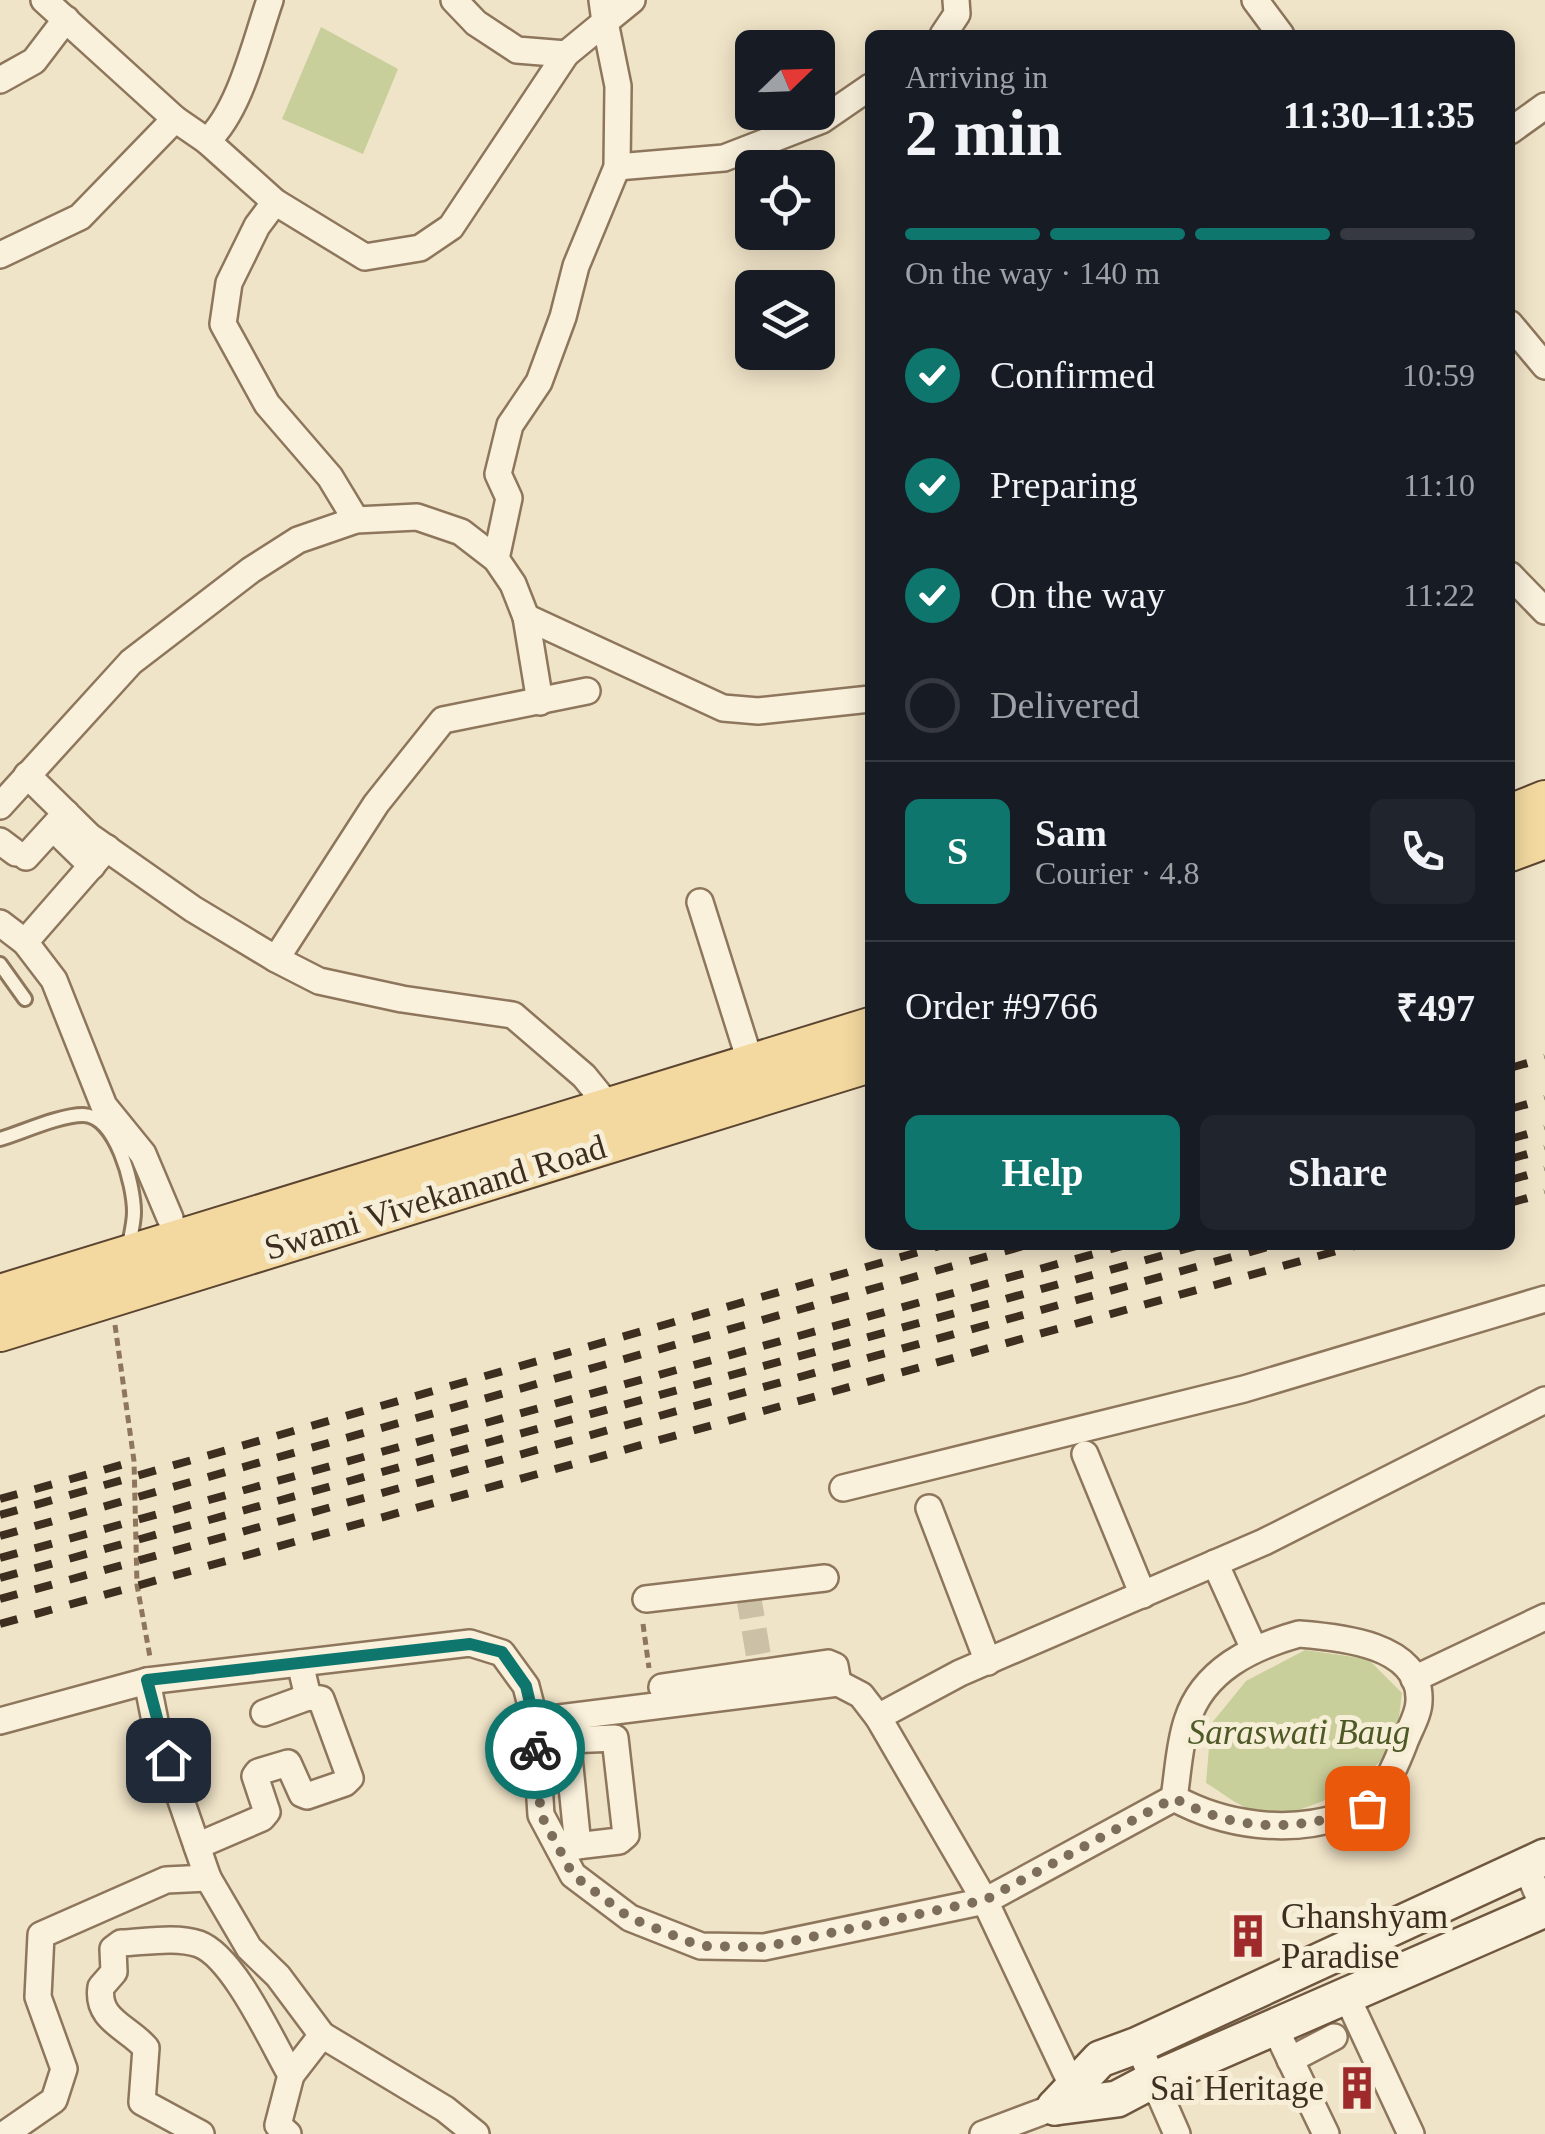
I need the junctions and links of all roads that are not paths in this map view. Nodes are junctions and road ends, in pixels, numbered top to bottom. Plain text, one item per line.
1 (44, 0) edge
2 (270, 0) edge
3 (454, 0) edge
4 (632, 0) edge
5 (956, 0) edge
6 (1255, 0) edge
7 (604, 11) edge
8 (66, 20) junction
9 (946, 30) edge
10 (1277, 30) edge
11 (566, 54) junction
12 (0, 80) edge
13 (865, 99) edge
14 (1545, 106) edge
15 (175, 119) junction
16 (1515, 127) edge
17 (207, 142) junction
18 (617, 168) junction
19 (275, 202) junction
20 (0, 255) edge
21 (1515, 330) edge
22 (1544, 363) edge
23 (356, 520) junction
24 (496, 559) junction
25 (1515, 580) edge
26 (1545, 611) edge
27 (526, 616) junction
28 (587, 691) dead end
29 (865, 700) edge
30 (540, 702) junction
31 (27, 774) junction
32 (1545, 800) edge
33 (0, 806) edge
34 (1515, 812) edge
35 (59, 820) junction
36 (1545, 839) edge
37 (14, 850) edge
38 (1515, 850) edge
39 (99, 857) junction
40 (700, 902) dead end
41 (0, 923) edge
42 (25, 942) junction
43 (276, 959) junction
44 (0, 964) edge
45 (25, 999) dead end
46 (865, 1029) edge
47 (751, 1064) junction
48 (865, 1064) edge
49 (610, 1108) junction
50 (0, 1139) edge
51 (181, 1244) junction
52 (127, 1257) junction
53 (0, 1294) edge
54 (1545, 1299) edge
55 (0, 1332) edge
56 (1545, 1400) edge
57 (1085, 1454) dead end
58 (842, 1488) dead end
59 (929, 1508) dead end
60 (1215, 1563) junction
61 (825, 1578) dead end
62 (1143, 1595) junction
63 (646, 1599) road end
64 (1545, 1618) edge
65 (1254, 1649) junction
66 (988, 1662) junction
67 (300, 1663) junction
68 (763, 1678) junction
69 (1414, 1679) junction
70 (147, 1680) junction
71 (662, 1687) road end
72 (308, 1697) junction
73 (264, 1713) dead end
74 (878, 1717) junction
75 (534, 1720) junction
76 (0, 1721) edge
77 (567, 1728) junction
78 (1174, 1798) junction
79 (197, 1846) junction
80 (568, 1847) junction
81 (1536, 1861) edge
82 (208, 1878) junction
83 (985, 1900) junction
84 (1545, 1910) edge
85 (249, 1948) junction
86 (226, 1963) junction
87 (1348, 1997) junction
88 (1275, 2028) junction
89 (322, 2035) junction
90 (1334, 2037) dead end
91 (1138, 2045) junction
92 (1290, 2060) junction
93 (291, 2076) junction
94 (1152, 2080) junction
95 (1070, 2099) junction
96 (4, 2134) edge
97 (201, 2134) edge
98 (288, 2134) edge
99 (476, 2134) edge
100 (983, 2134) edge
101 (1177, 2134) edge
102 (1326, 2134) edge
103 (1410, 2134) edge

1 - 8 street
2 - 17 street
3 - 11 street
4 - 7 street
5 - 9 street
6 - 10 street
7 - 11 street
7 - 18 street
8 - 12 street
8 - 15 street
11 - 19 street
13 - 18 street
14 - 16 street
15 - 17 street
15 - 20 street
17 - 19 street
18 - 24 street
19 - 23 street
21 - 22 street
23 - 24 street
23 - 31 street
24 - 27 street
25 - 26 street
27 - 29 street
27 - 30 street
28 - 30 street
30 - 43 street
31 - 33 street
31 - 35 street
32 - 34 main road
35 - 37 street
35 - 39 street
36 - 38 main road
39 - 42 street
39 - 43 street
40 - 47 street
41 - 42 street
42 - 51 street
43 - 49 street
44 - 45 lane
46 - 47 main road, Swami Vivekanand Road
47 - 49 main road, Swami Vivekanand Road
48 - 51 main road, Swami Vivekanand Road
49 - 51 main road, Swami Vivekanand Road
50 - 52 lane
51 - 52 main road, Swami Vivekanand Road
51 - 55 main road, Swami Vivekanand Road
52 - 53 main road, Swami Vivekanand Road
54 - 58 street
56 - 60 street
57 - 62 street
59 - 66 street
60 - 62 street
60 - 65 street
61 - 63 street
62 - 66 street
64 - 69 street
65 - 69 street
65 - 78 street
66 - 74 street
67 - 70 street
67 - 72 street
67 - 75 street
68 - 71 street
68 - 74 street
68 - 77 street
69 - 78 street
70 - 76 street
70 - 79 street
72 - 73 street
72 - 79 street
74 - 83 street
75 - 77 street
75 - 80 street
77 - 80 street
77 - 80 street
78 - 83 street
79 - 82 street
80 - 83 street
81 - 84 street
81 - 91 street
82 - 85 street
82 - 96 street
83 - 95 street
84 - 87 street
85 - 86 street
85 - 89 street
86 - 93 street
86 - 97 street
87 - 88 street
87 - 103 street
88 - 92 street
88 - 94 street
89 - 93 street
89 - 99 street
90 - 92 street
91 - 94 street
91 - 95 street
92 - 102 street
93 - 98 street
94 - 95 street
94 - 101 street
95 - 100 street

